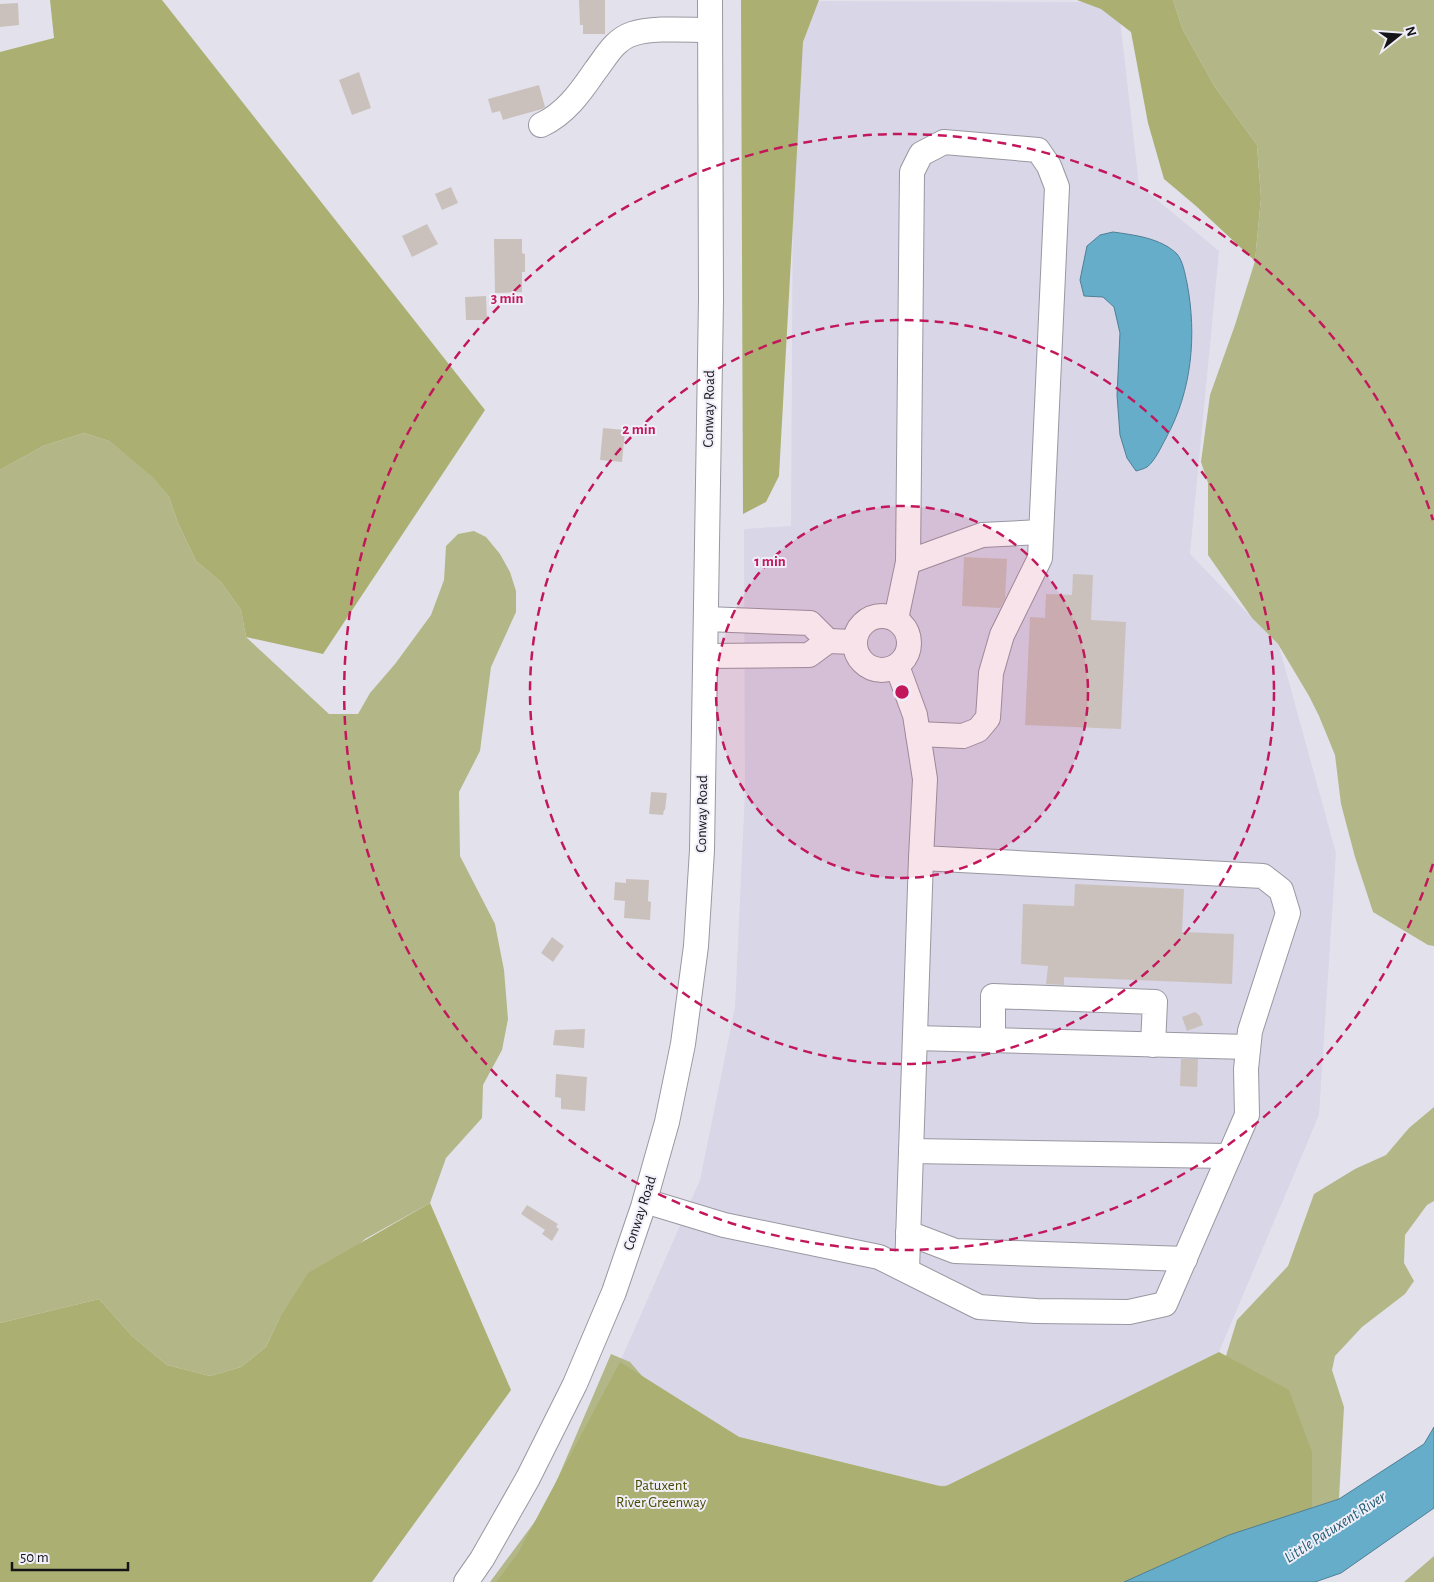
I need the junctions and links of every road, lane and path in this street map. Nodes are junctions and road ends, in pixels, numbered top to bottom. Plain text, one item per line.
1 (710, 0) edge
2 (709, 30) junction
3 (541, 125) dead end
4 (1041, 532) junction
5 (908, 562) junction
6 (706, 619) junction
7 (896, 619) junction
8 (828, 641) junction
9 (854, 642) junction
10 (706, 656) junction
11 (897, 666) junction
12 (918, 734) junction
13 (921, 858) junction
14 (915, 1038) junction
15 (993, 1041) junction
16 (1153, 1045) junction
17 (1248, 1048) junction
18 (911, 1152) junction
19 (1229, 1156) junction
20 (645, 1201) junction
21 (908, 1233) junction
22 (1185, 1259) junction
23 (907, 1270) junction
24 (466, 1582) edge

1 - 2 street, Conway Road
2 - 3 street
2 - 6 street, Conway Road
4 - 5 street
4 - 5 street
4 - 12 street
5 - 7 street
6 - 8 street
6 - 10 street, Conway Road
7 - 9 street
7 - 11 street
8 - 9 street
8 - 10 street
9 - 11 street
10 - 20 street, Conway Road
11 - 12 street
12 - 13 street
13 - 14 street
13 - 17 street
14 - 15 street
14 - 18 street
15 - 16 street
15 - 16 street
16 - 17 street
17 - 19 street
18 - 19 street
18 - 21 street
19 - 22 street
20 - 23 street
20 - 24 street, Conway Road
21 - 22 street
21 - 23 street
22 - 23 street

